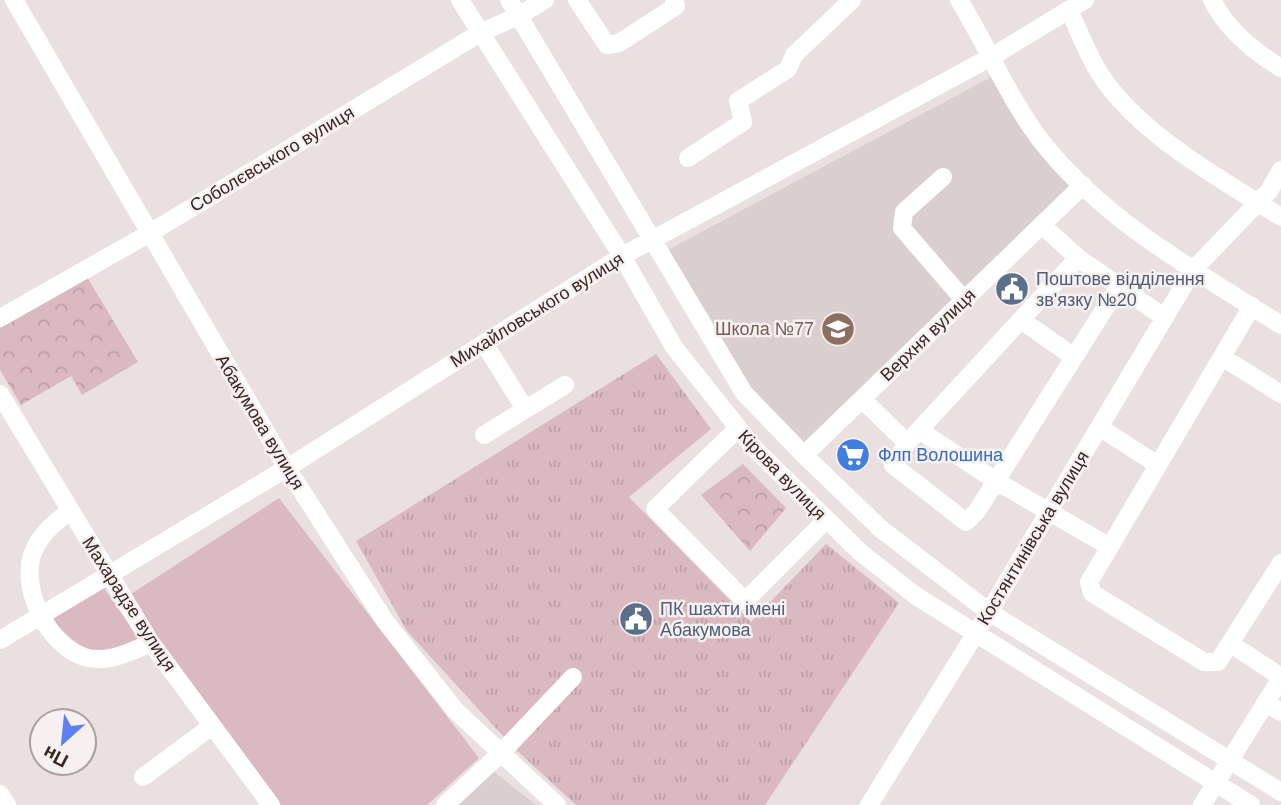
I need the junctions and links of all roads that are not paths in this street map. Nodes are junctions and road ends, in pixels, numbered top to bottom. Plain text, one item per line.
1 (14, 0) edge
2 (460, 0) edge
3 (509, 0) edge
4 (545, 0) edge
5 (577, 0) edge
6 (674, 0) edge
7 (852, 0) edge
8 (959, 0) edge
9 (1085, 0) edge
10 (1212, 0) edge
11 (1069, 10) junction
12 (519, 16) junction
13 (480, 33) junction
14 (993, 56) junction
15 (1281, 68) edge
16 (688, 158) dead end
17 (1281, 170) edge
18 (943, 177) dead end
19 (1083, 185) junction
20 (1256, 202) junction
21 (1281, 217) edge
22 (1042, 225) junction
23 (150, 233) junction
24 (653, 239) junction
25 (622, 256) junction
26 (1078, 258) junction
27 (1193, 270) junction
28 (1119, 286) junction
29 (964, 300) junction
30 (1252, 306) junction
31 (1164, 317) junction
32 (0, 318) edge
33 (1021, 320) junction
34 (1281, 324) edge
35 (484, 343) junction
36 (1074, 357) junction
37 (1222, 357) junction
38 (565, 385) dead end
39 (0, 394) edge
40 (1281, 394) edge
41 (862, 399) junction
42 (526, 409) junction
43 (1099, 427) junction
44 (737, 429) junction
45 (484, 435) dead end
46 (913, 436) junction
47 (804, 455) junction
48 (1158, 465) junction
49 (287, 468) junction
50 (996, 481) junction
51 (70, 511) junction
52 (1048, 513) junction
53 (826, 520) junction
54 (1110, 547) junction
55 (1281, 563) edge
56 (106, 573) junction
57 (989, 612) junction
58 (41, 614) junction
59 (975, 635) junction
60 (0, 640) edge
61 (151, 643) junction
62 (1231, 644) junction
63 (573, 677) dead end
64 (1281, 678) edge
65 (1273, 708) edge
66 (212, 726) junction
67 (500, 754) junction
68 (1229, 760) junction
69 (143, 776) dead end
70 (1216, 782) junction
71 (1281, 792) edge
72 (0, 794) edge
73 (7, 805) edge
74 (270, 805) edge
75 (445, 805) edge
76 (557, 805) edge
77 (869, 805) edge
78 (1202, 805) edge
79 (1251, 805) edge

1 - 23 street, Абакумова вулиця
2 - 13 street, Кірова вулиця
3 - 12 street, Кірова вулиця
4 - 12 street, Соболєвського вулиця
5 - 6 street
7 - 16 street
8 - 14 street
9 - 11 street, Михайловського вулиця
10 - 15 street
11 - 14 street, Михайловського вулиця
11 - 20 street
12 - 13 street, Соболєвського вулиця
12 - 24 street, Кірова вулиця
13 - 23 street, Соболєвського вулиця
13 - 25 street, Кірова вулиця
14 - 19 street
14 - 24 street, Михайловського вулиця
17 - 20 street, Костянтинівська вулиця
18 - 29 street
19 - 22 street, Верхня вулиця
19 - 27 street
20 - 21 street
20 - 27 street, Костянтинівська вулиця
22 - 26 street
22 - 29 street, Верхня вулиця
23 - 32 street, Соболєвського вулиця
23 - 49 street, Абакумова вулиця
24 - 25 street, Михайловського вулиця
24 - 47 street, Кірова вулиця
25 - 35 street, Михайловського вулиця
25 - 44 street, Кірова вулиця
26 - 28 street
26 - 33 street
27 - 30 street
27 - 31 street, Костянтинівська вулиця
28 - 31 street
28 - 36 street
29 - 41 street, Верхня вулиця
30 - 34 street
30 - 37 street
31 - 43 street, Костянтинівська вулиця
33 - 36 street
33 - 46 street
35 - 42 street
35 - 49 street, Михайловського вулиця
36 - 50 street
37 - 40 street
37 - 48 street
38 - 42 street
39 - 51 street, Махарадзе вулиця
41 - 46 street
41 - 47 street, Верхня вулиця
42 - 45 street
43 - 48 street
43 - 52 street, Костянтинівська вулиця
44 - 53 street, Кірова вулиця
44 - 53 street
46 - 50 street
46 - 50 street
47 - 57 street, Кірова вулиця
48 - 54 street
49 - 56 street, Михайловського вулиця
49 - 67 street, Абакумова вулиця
50 - 52 street
51 - 56 street, Махарадзе вулиця
51 - 58 street
52 - 54 street
52 - 57 street, Костянтинівська вулиця
53 - 59 street, Кірова вулиця
54 - 62 street
55 - 62 street
56 - 58 street, Михайловського вулиця
56 - 61 street, Махарадзе вулиця
57 - 59 street, Костянтинівська вулиця
57 - 68 street, Кірова вулиця
58 - 60 street, Михайловського вулиця
58 - 61 street
59 - 70 street, Кірова вулиця
59 - 77 street, Костянтинівська вулиця
61 - 66 street, Махарадзе вулиця
62 - 64 street
63 - 67 street
64 - 65 street
65 - 68 street
66 - 69 street
66 - 74 street, Махарадзе вулиця
67 - 75 street
67 - 76 street, Абакумова вулиця
68 - 70 street
68 - 71 street, Кірова вулиця
70 - 78 street
70 - 79 street, Кірова вулиця
72 - 73 street

